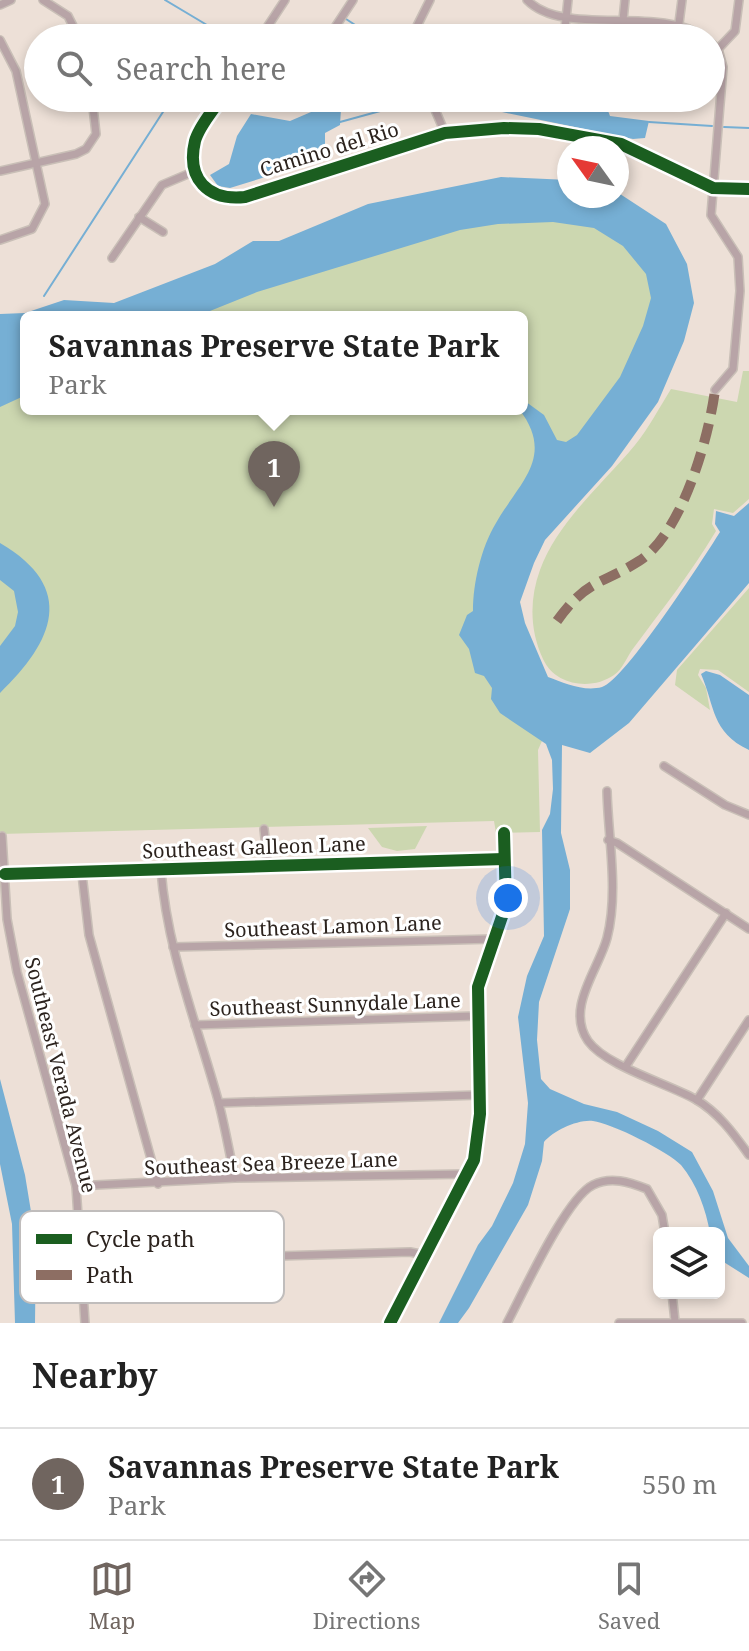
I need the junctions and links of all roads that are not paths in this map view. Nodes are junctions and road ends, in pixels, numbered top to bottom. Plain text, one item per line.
1 (11, 0) edge
2 (43, 0) edge
3 (285, 0) edge
4 (353, 0) edge
5 (430, 0) edge
6 (527, 0) edge
7 (568, 0) edge
8 (625, 0) edge
9 (682, 0) edge
10 (739, 0) edge
11 (0, 5) edge
12 (566, 18) junction
13 (623, 20) junction
14 (679, 23) joint
15 (72, 24) edge
16 (269, 24) edge
17 (337, 24) edge
18 (418, 24) edge
19 (565, 24) edge
20 (0, 40) edge
21 (725, 42) edge
22 (24, 108) edge
23 (25, 112) edge
24 (94, 112) edge
25 (212, 112) edge
26 (436, 112) edge
27 (721, 112) edge
28 (445, 133) junction
29 (36, 164) junction
30 (0, 171) edge
31 (195, 171) junction
32 (713, 188) junction
33 (749, 189) edge
34 (139, 217) junction
35 (163, 232) dead end
36 (0, 240) edge
37 (112, 258) dead end
38 (745, 291) edge
39 (715, 390) dead end
40 (664, 766) dead end
41 (607, 791) dead end
42 (749, 815) edge
43 (264, 829) dead end
44 (504, 833) dead end
45 (2, 836) edge
46 (608, 840) junction
47 (504, 859) junction
48 (268, 865) junction
49 (161, 870) junction
50 (5, 874) junction
51 (82, 874) junction
52 (726, 913) junction
53 (749, 929) edge
54 (494, 939) junction
55 (173, 947) junction
56 (476, 1016) junction
57 (749, 1020) edge
58 (195, 1025) junction
59 (626, 1066) junction
60 (479, 1095) junction
61 (697, 1100) junction
62 (219, 1103) junction
63 (749, 1155) edge
64 (467, 1174) junction
65 (235, 1178) junction
66 (158, 1184) junction
67 (76, 1186) junction
68 (78, 1211) edge
69 (664, 1227) edge
70 (425, 1255) junction
71 (284, 1256) edge
72 (673, 1299) edge
73 (84, 1303) edge
74 (675, 1321) edge
75 (85, 1323) edge
76 (390, 1323) edge
77 (507, 1323) edge
78 (619, 1323) edge
79 (742, 1323) edge

1 - 11 street
2 - 15 street
3 - 16 street
4 - 17 street
5 - 18 street
6 - 12 street
7 - 12 street
8 - 13 street
9 - 14 street
10 - 21 street
12 - 13 street
12 - 19 street
13 - 14 street
20 - 22 street
23 - 29 street
24 - 29 street
25 - 31 street
26 - 28 street
27 - 32 street
28 - 31 street, Camino del Rio
28 - 32 street, Camino del Rio
29 - 30 street
29 - 36 street
31 - 34 street
32 - 33 street, Camino del Rio
32 - 38 street
34 - 35 street
34 - 37 street
38 - 39 street
40 - 42 street
41 - 46 street
43 - 48 street
44 - 47 street
45 - 50 street, Southeast Verada Avenue
46 - 52 street
46 - 59 street
47 - 48 street, Southeast Galleon Lane
47 - 54 street
48 - 49 street, Southeast Galleon Lane
49 - 51 street, Southeast Galleon Lane
49 - 55 street
50 - 51 street, Southeast Galleon Lane
50 - 67 street, Southeast Verada Avenue
51 - 66 street
52 - 53 street
52 - 59 street
54 - 55 street, Southeast Lamon Lane
54 - 56 street
55 - 58 street
56 - 58 street, Southeast Sunnydale Lane
56 - 60 street
57 - 61 street
58 - 62 street
59 - 61 street
60 - 62 street
60 - 64 street
61 - 63 street
62 - 65 street
64 - 65 street, Southeast Sea Breeze Lane
64 - 70 street
65 - 66 street, Southeast Sea Breeze Lane
66 - 67 street, Southeast Sea Breeze Lane
67 - 68 street, Southeast Verada Avenue
69 - 77 street
70 - 71 street
70 - 76 street
72 - 74 street
73 - 75 street, Southeast Verada Avenue
74 - 78 street
74 - 79 street

